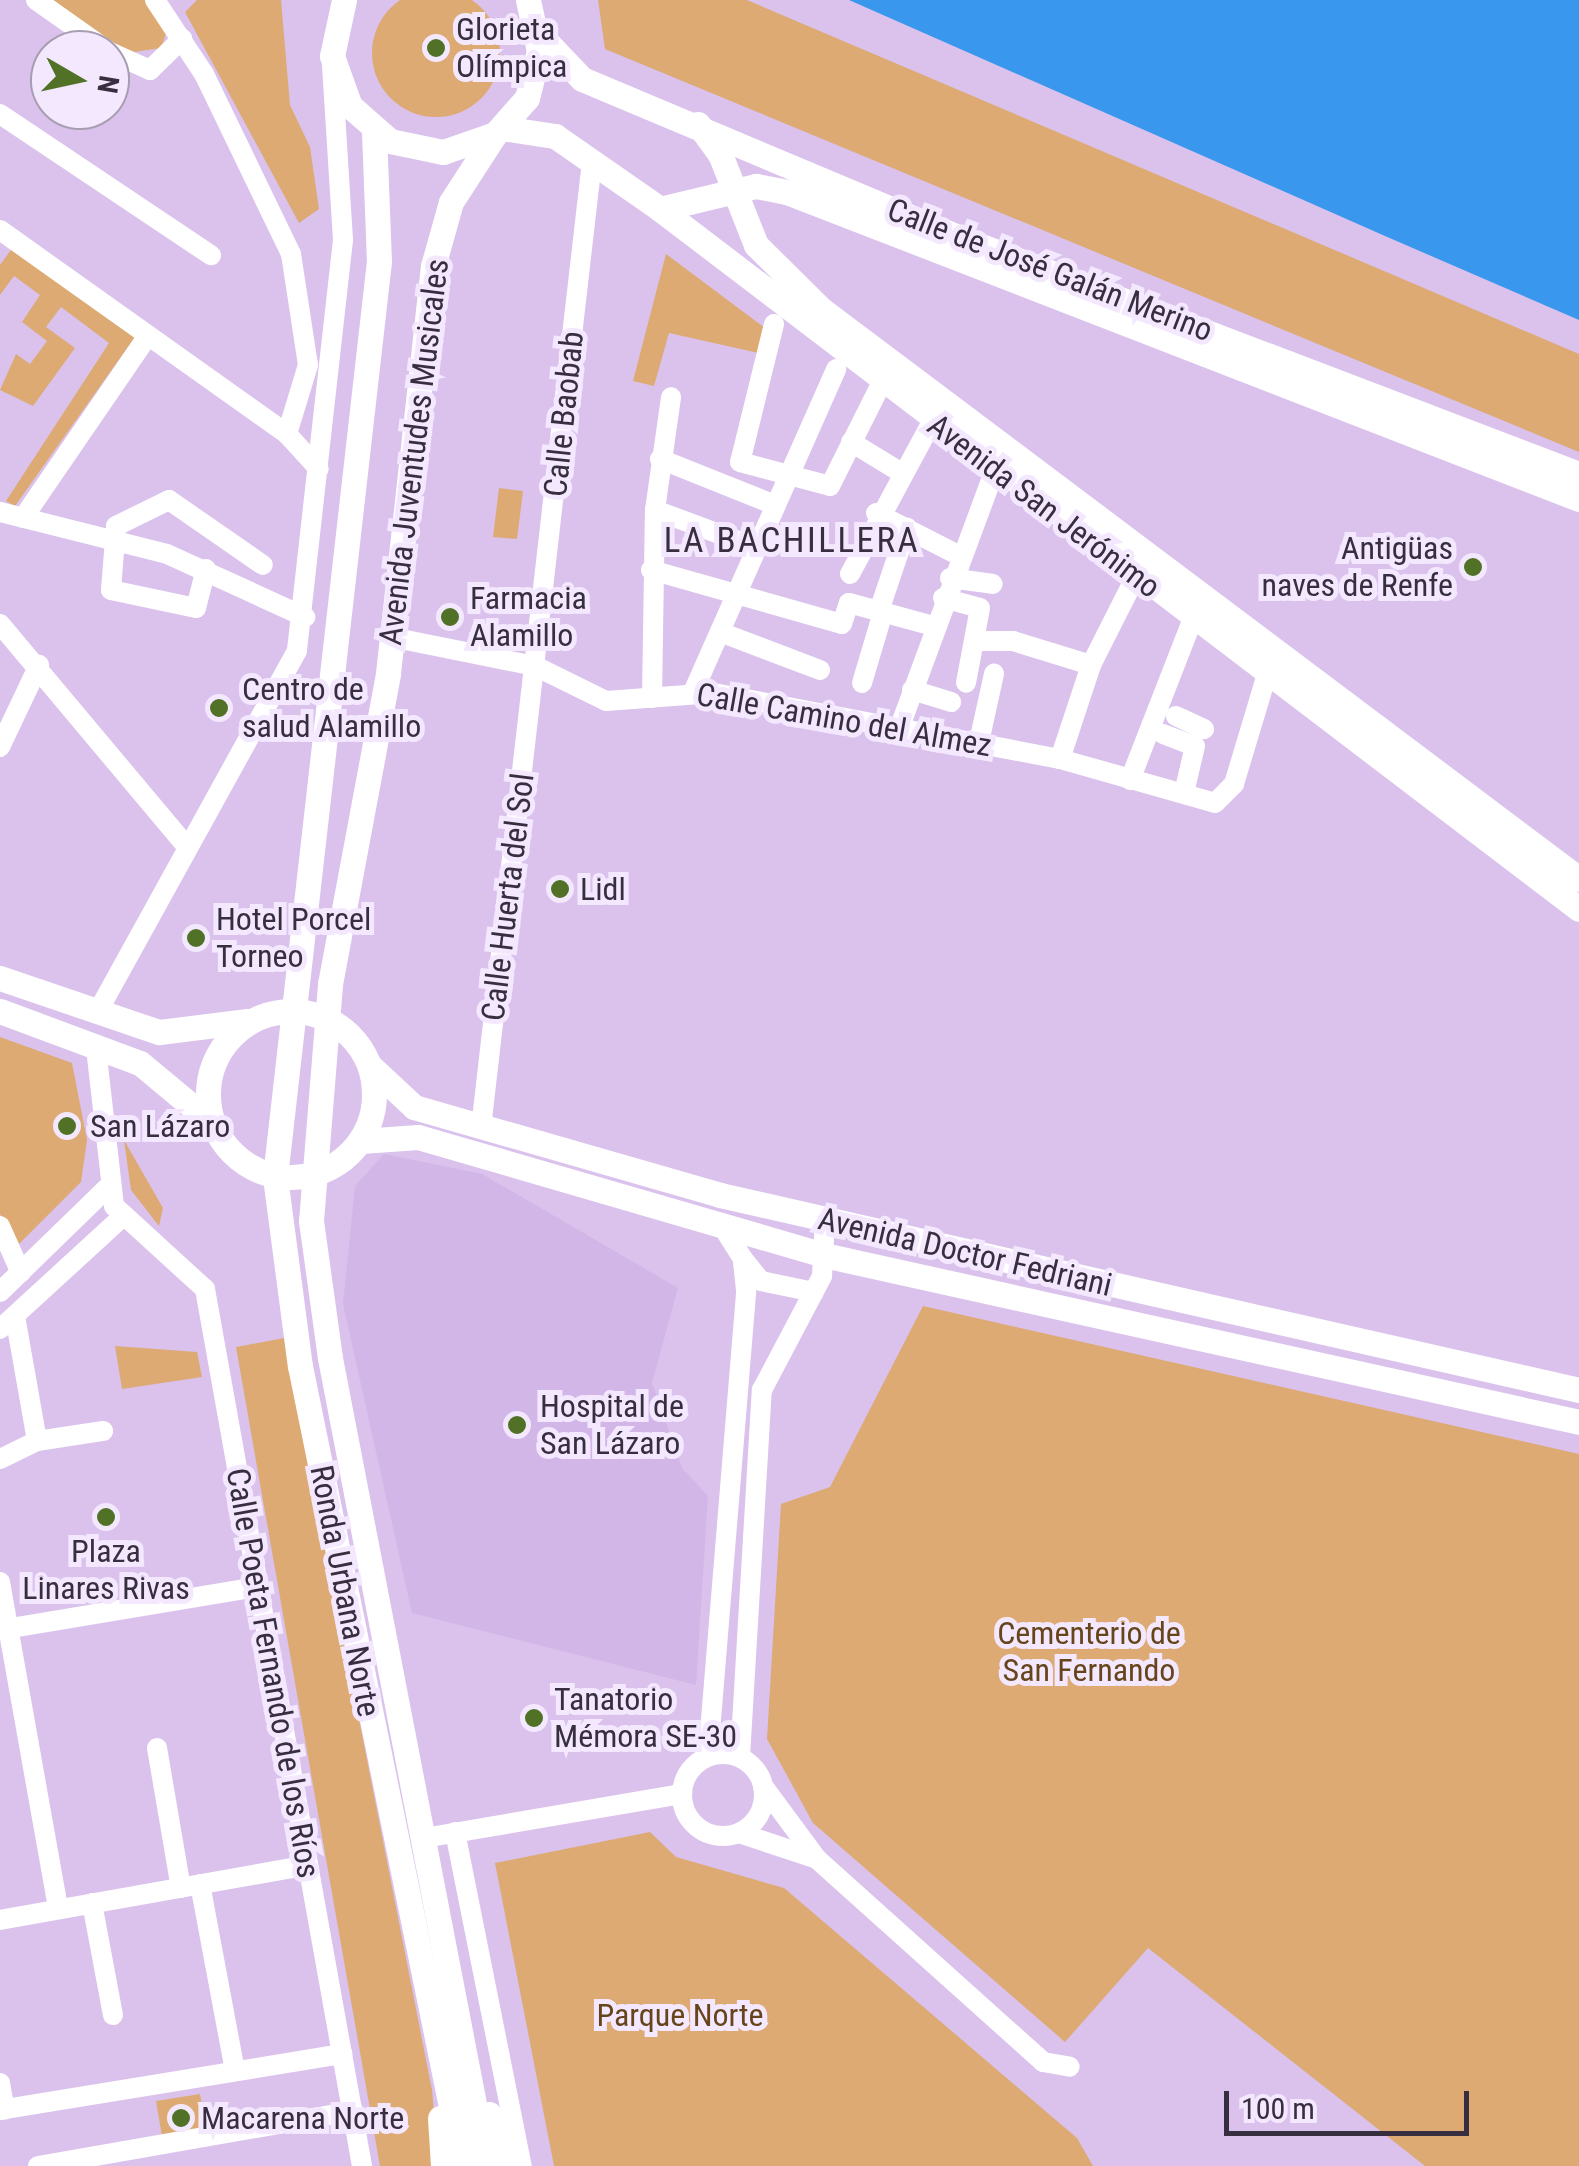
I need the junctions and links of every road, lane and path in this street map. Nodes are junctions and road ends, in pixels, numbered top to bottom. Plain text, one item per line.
1 (36, 0) edge
2 (154, 0) edge
3 (528, 0) edge
4 (335, 6) edge
5 (78, 30) edge
6 (538, 34) junction
7 (182, 39) junction
8 (332, 56) junction
9 (130, 61) edge
10 (0, 114) edge
11 (698, 124) junction
12 (498, 131) junction
13 (374, 132) junction
14 (592, 162) junction
15 (733, 189) junction
16 (660, 209) junction
17 (3, 238) edge
18 (211, 255) dead end
19 (336, 318) junction
20 (774, 324) dead end
21 (148, 337) junction
22 (308, 338) junction
23 (836, 369) dead end
24 (881, 384) junction
25 (671, 397) dead end
26 (932, 422) junction
27 (287, 434) junction
28 (851, 442) junction
29 (661, 450) junction
30 (319, 469) junction
31 (995, 470) junction
32 (902, 473) junction
33 (1579, 474) edge
34 (787, 477) junction
35 (1579, 499) edge
36 (770, 503) junction
37 (655, 510) junction
38 (0, 512) edge
39 (876, 513) junction
40 (23, 518) junction
41 (907, 528) junction
42 (120, 540) junction
43 (754, 548) junction
44 (958, 555) junction
45 (263, 565) dead end
46 (206, 568) junction
47 (652, 570) junction
48 (850, 574) dead end
49 (1137, 574) junction
50 (950, 578) junction
51 (993, 584) dead end
52 (736, 594) junction
53 (943, 598) junction
54 (881, 612) junction
55 (305, 617) junction
56 (1192, 618) junction
57 (0, 624) edge
58 (934, 626) junction
59 (720, 632) junction
60 (392, 637) junction
61 (974, 641) junction
62 (1091, 665) junction
63 (39, 666) junction
64 (536, 666) junction
65 (820, 670) dead end
66 (994, 674) dead end
67 (1267, 674) junction
68 (862, 683) dead end
69 (966, 684) dead end
70 (694, 690) junction
71 (912, 690) junction
72 (652, 698) junction
73 (951, 702) dead end
74 (899, 729) junction
75 (1182, 729) dead end
76 (979, 742) junction
77 (0, 747) edge
78 (1060, 759) junction
79 (1130, 780) junction
80 (1184, 794) junction
81 (186, 846) junction
82 (1576, 875) edge
83 (1579, 909) edge
84 (0, 978) edge
85 (0, 1010) edge
86 (292, 1010) junction
87 (97, 1013) junction
88 (328, 1019) junction
89 (252, 1020) junction
90 (96, 1048) junction
91 (371, 1067) junction
92 (214, 1126) junction
93 (481, 1128) junction
94 (360, 1141) junction
95 (275, 1176) junction
96 (312, 1176) junction
97 (107, 1188) junction
98 (120, 1218) junction
99 (826, 1221) junction
100 (721, 1224) junction
101 (0, 1226) edge
102 (828, 1256) junction
103 (743, 1260) junction
104 (21, 1272) junction
105 (0, 1292) edge
106 (814, 1292) junction
107 (7, 1323) edge
108 (742, 1358) junction
109 (762, 1390) junction
110 (1579, 1390) edge
111 (1579, 1422) edge
112 (103, 1430) dead end
113 (37, 1441) junction
114 (0, 1459) edge
115 (0, 1582) edge
116 (258, 1587) junction
117 (4, 1630) edge
118 (157, 1748) dead end
119 (708, 1756) junction
120 (740, 1757) junction
121 (764, 1786) junction
122 (682, 1794) junction
123 (455, 1832) junction
124 (739, 1833) junction
125 (424, 1838) junction
126 (816, 1859) junction
127 (308, 1865) junction
128 (191, 1886) junction
129 (92, 1903) junction
130 (58, 1910) junction
131 (0, 1920) edge
132 (112, 2015) dead end
133 (447, 2031) junction
134 (342, 2054) junction
135 (1070, 2067) dead end
136 (235, 2072) junction
137 (0, 2084) edge
138 (2, 2110) edge
139 (353, 2111) junction
140 (38, 2166) edge
141 (362, 2166) edge
142 (443, 2166) edge
143 (464, 2166) edge
144 (486, 2166) edge
145 (507, 2166) edge
146 (522, 2166) edge

1 - 5 street
2 - 7 street
3 - 6 main road
4 - 8 main road
6 - 11 main road, Calle de José Galán Merino
6 - 12 main road
7 - 9 street
7 - 22 street
8 - 13 main road
8 - 19 street
10 - 18 street
11 - 15 main road, Avenida San Jerónimo
11 - 33 main road, Calle de José Galán Merino
12 - 13 main road
12 - 14 main road, Avenida San Jerónimo
12 - 60 main road, Avenida Juventudes Musicales
13 - 86 main road, Avenida Juventudes Musicales
14 - 16 main road, Avenida San Jerónimo
14 - 64 street, Calle Baobab
15 - 16 main road, Calle de José Galán Merino
15 - 35 main road, Calle de José Galán Merino
15 - 82 main road, Avenida San Jerónimo
16 - 24 main road, Avenida San Jerónimo
17 - 21 street
19 - 22 street
19 - 30 street
20 - 34 street
21 - 27 street
21 - 40 street
22 - 27 street
23 - 34 street
24 - 26 main road, Avenida San Jerónimo
24 - 28 street
25 - 29 street
26 - 31 main road, Avenida San Jerónimo
26 - 32 street
27 - 30 street
28 - 32 street
28 - 34 street
29 - 36 street
29 - 37 street
30 - 55 street
31 - 44 street
31 - 49 main road, Avenida San Jerónimo
32 - 39 street
34 - 36 street
36 - 43 street
37 - 43 street
37 - 47 street
38 - 40 street
39 - 41 street
39 - 48 street
40 - 42 street
41 - 44 street
41 - 54 street
42 - 45 street
42 - 46 street
42 - 46 street
43 - 52 street
44 - 50 street
46 - 55 street
47 - 52 street
47 - 72 street
49 - 56 main road, Avenida San Jerónimo
49 - 62 street
50 - 51 street
50 - 53 street
52 - 54 street
52 - 59 street
53 - 58 street
53 - 61 street
54 - 58 street
54 - 68 street
55 - 81 street
56 - 67 main road, Avenida San Jerónimo
56 - 79 street
57 - 63 street
58 - 71 street
59 - 65 street
59 - 70 street
60 - 64 street, Calle Camino del Almez
60 - 88 main road, Avenida Juventudes Musicales
61 - 62 street
61 - 69 street
62 - 78 street
63 - 77 street
63 - 81 street
64 - 72 street, Calle Camino del Almez
64 - 93 street, Calle Huerta del Sol
66 - 76 street
67 - 80 street, Calle Camino del Almez
67 - 83 main road, Avenida San Jerónimo
70 - 72 street, Calle Camino del Almez
70 - 74 street, Calle Camino del Almez
71 - 73 street
71 - 74 street
74 - 76 street, Calle Camino del Almez
75 - 80 street
76 - 78 street, Calle Camino del Almez
78 - 79 street, Calle Camino del Almez
79 - 80 street, Calle Camino del Almez
81 - 87 street
84 - 87 main road
85 - 90 main road
86 - 88 main road
86 - 89 main road
86 - 95 main road, Ronda Urbana Norte
87 - 89 main road
88 - 91 main road, Avenida Doctor Fedriani
88 - 96 main road, Ronda Urbana Norte
89 - 92 main road
90 - 92 main road
90 - 97 street
91 - 93 main road, Avenida Doctor Fedriani
91 - 94 main road
92 - 95 main road
93 - 99 main road, Avenida Doctor Fedriani
94 - 96 main road
94 - 100 main road, Avenida Doctor Fedriani
95 - 96 main road
95 - 133 main road, Ronda Urbana Norte
96 - 125 main road, Ronda Urbana Norte
97 - 98 street
97 - 104 street
98 - 107 street
98 - 116 street, Calle Poeta Fernando de los Ríos
99 - 102 street
99 - 110 main road, Avenida Doctor Fedriani
100 - 102 main road, Avenida Doctor Fedriani
100 - 103 street
101 - 104 street
102 - 106 street
102 - 111 main road, Avenida Doctor Fedriani
103 - 106 street
103 - 108 street
104 - 105 street
106 - 109 street
107 - 113 street
108 - 109 street
108 - 119 street
109 - 120 street
112 - 113 street
113 - 114 street
115 - 117 street
116 - 117 street
116 - 127 street, Calle Poeta Fernando de los Ríos
117 - 130 street
118 - 128 street
119 - 120 street
119 - 122 street
120 - 121 street
121 - 124 street
121 - 126 street
122 - 123 street
122 - 124 street
123 - 125 street
123 - 146 street
124 - 126 street
125 - 133 main road, Ronda Urbana Norte
126 - 135 street
127 - 128 street
127 - 134 street, Calle Poeta Fernando de los Ríos
128 - 129 street
128 - 136 street
129 - 130 street
129 - 132 street
130 - 131 street
133 - 142 main road
133 - 143 main road, Ronda Urbana Norte
133 - 144 main road, Ronda Urbana Norte
133 - 145 main road
134 - 136 street
134 - 139 street, Calle Poeta Fernando de los Ríos
136 - 138 street
137 - 138 street
139 - 140 street
139 - 141 street, Calle Poeta Fernando de los Ríos

